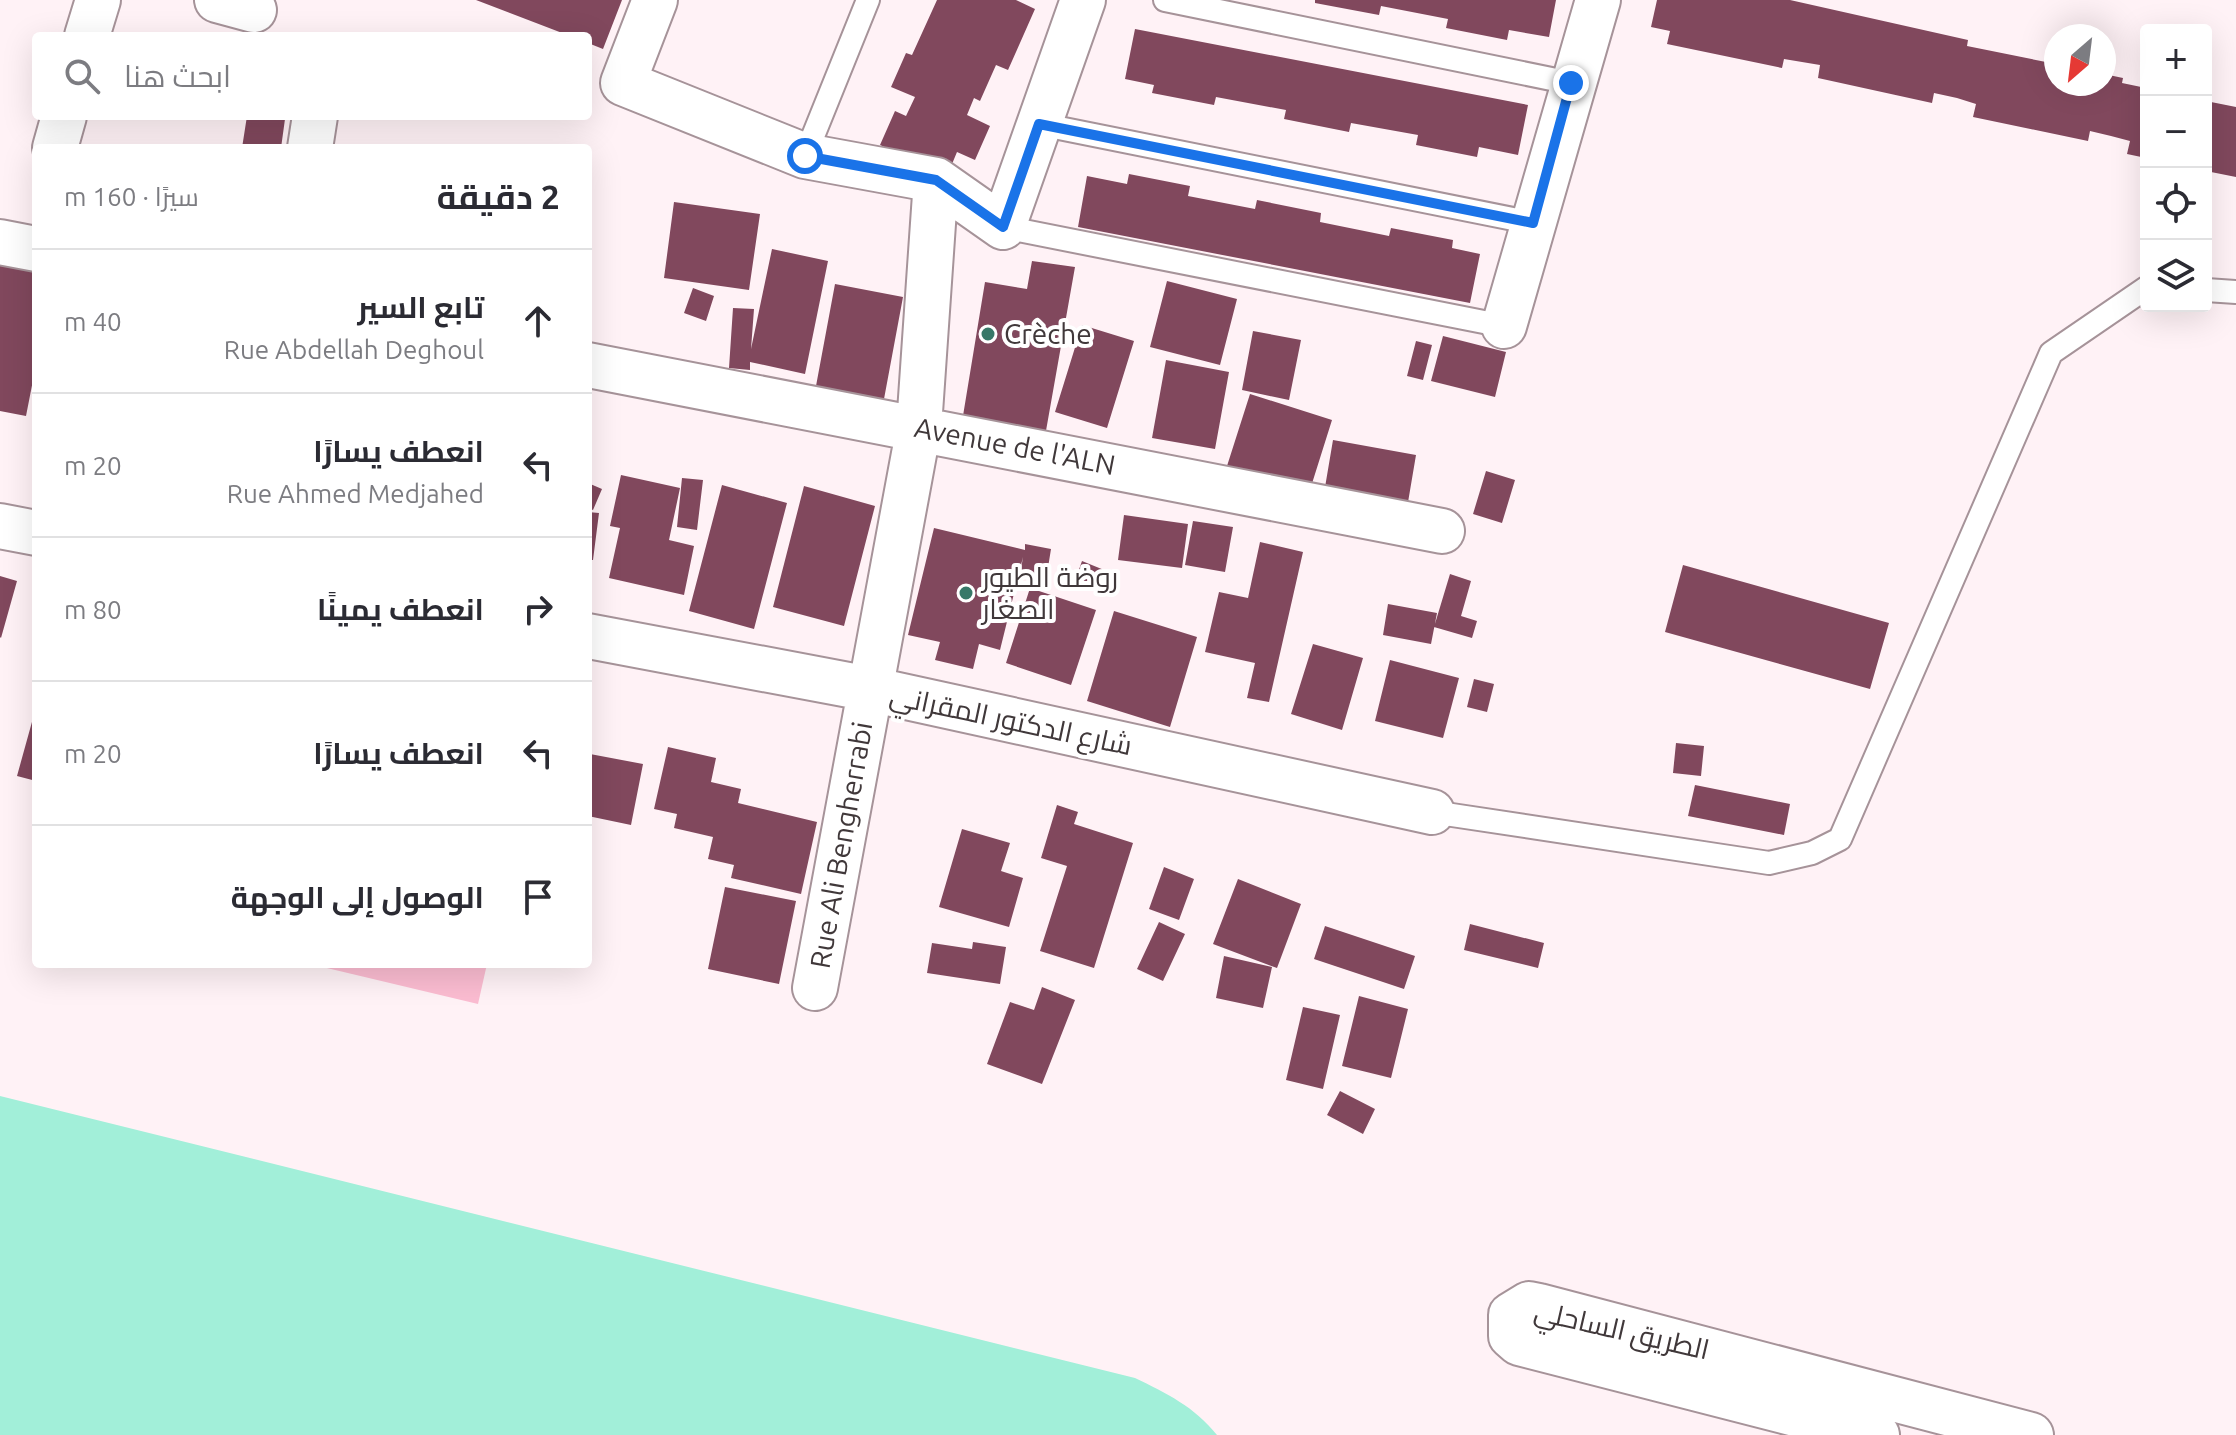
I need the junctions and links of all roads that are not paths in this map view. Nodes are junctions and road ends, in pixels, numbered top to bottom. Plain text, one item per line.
1 (98, 0) edge
2 (655, 0) edge
3 (868, 0) edge
4 (1083, 0) edge
5 (1165, 0) edge
6 (1598, 0) edge
7 (88, 32) edge
8 (1571, 83) junction
9 (63, 120) edge
10 (314, 120) edge
11 (1039, 124) junction
12 (56, 144) edge
13 (311, 144) edge
14 (805, 156) junction
15 (936, 180) junction
16 (1533, 223) junction
17 (1003, 227) junction
18 (2212, 290) edge
19 (2140, 292) edge
20 (2236, 292) edge
21 (1504, 326) joint
22 (592, 366) edge
23 (919, 427) junction
24 (0, 526) edge
25 (1442, 531) dead end
26 (32, 532) edge
27 (592, 637) edge
28 (870, 689) junction
29 (1432, 812) joint
30 (815, 988) dead end
31 (1877, 1435) edge
32 (2031, 1435) edge

1 - 7 street
2 - 14 street
3 - 14 lane
4 - 11 street
5 - 8 lane
6 - 8 street
8 - 16 street
9 - 12 street
10 - 13 street
11 - 16 lane
11 - 17 street
14 - 15 street
15 - 17 street
15 - 23 street, Rue Ali Bengherrabi
16 - 21 street
17 - 21 lane
18 - 20 lane
19 - 29 lane
22 - 23 street, Avenue de l'ALN
23 - 25 street, Avenue de l'ALN
23 - 28 street, Rue Ali Bengherrabi
24 - 26 street
27 - 28 street, شارع الدكتور المقراني
28 - 29 street, شارع الدكتور المقراني
28 - 30 street, Rue Ali Bengherrabi
31 - 32 street, الطريق الساحلي

